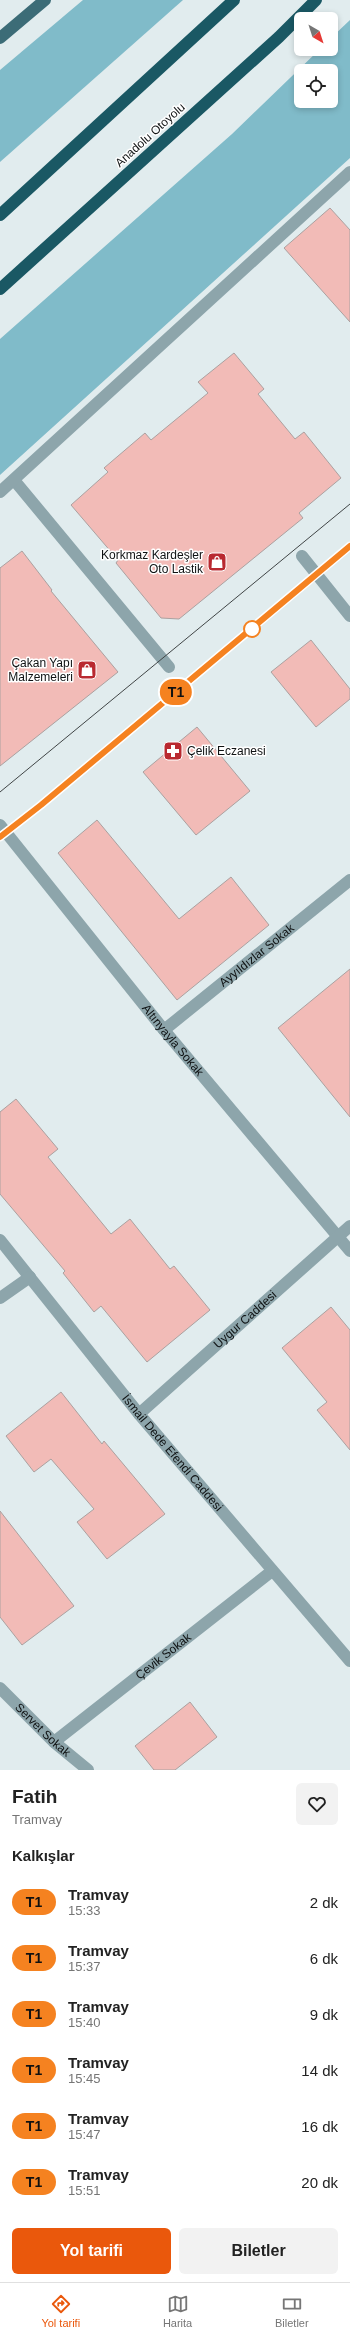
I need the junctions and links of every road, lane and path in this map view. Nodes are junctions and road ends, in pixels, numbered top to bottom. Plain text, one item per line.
1 (45, 0) edge
2 (234, 0) edge
3 (316, 0) edge
4 (0, 38) edge
5 (350, 172) edge
6 (0, 215) edge
7 (0, 288) edge
8 (14, 480) junction
9 (0, 492) edge
10 (302, 556) dead end
11 (350, 616) edge
12 (169, 667) dead end
13 (0, 826) edge
14 (350, 880) edge
15 (164, 1030) junction
16 (350, 1226) edge
17 (337, 1236) junction
18 (0, 1240) edge
19 (350, 1252) edge
20 (30, 1277) junction
21 (0, 1298) edge
22 (139, 1414) junction
23 (272, 1571) junction
24 (350, 1661) edge
25 (0, 1688) edge
26 (54, 1742) junction
27 (88, 1770) edge

1 - 4 main road
2 - 6 highway
3 - 7 highway, Anadolu Otoyolu
5 - 8 street
8 - 9 street
8 - 12 street
10 - 11 street
13 - 15 street, Altınyayla Sokak
14 - 15 street, Ayyıldızlar Sokak
15 - 17 street, Altınyayla Sokak
16 - 17 street, Uygur Caddesi
17 - 19 street, Altınyayla Sokak
17 - 22 street, Uygur Caddesi
18 - 20 street, İsmail Dede Efendi Caddesi
20 - 21 street
20 - 22 street, İsmail Dede Efendi Caddesi
22 - 23 street, İsmail Dede Efendi Caddesi
23 - 24 street, İsmail Dede Efendi Caddesi
23 - 26 street, Çevik Sokak
25 - 26 street, Servet Sokak
26 - 27 street, Servet Sokak

